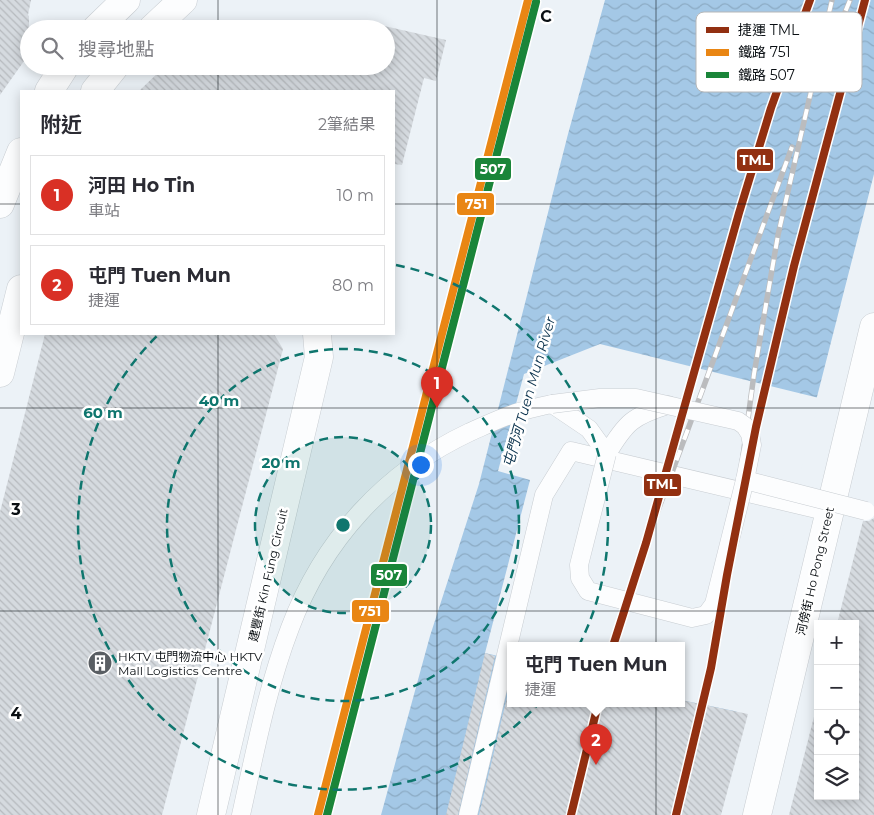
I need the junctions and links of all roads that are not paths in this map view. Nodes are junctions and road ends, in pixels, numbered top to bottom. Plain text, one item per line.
1 (126, 0) edge
2 (183, 0) edge
3 (105, 20) edge
4 (162, 20) edge
5 (59, 75) edge
6 (108, 75) edge
7 (50, 90) edge
8 (97, 90) edge
9 (20, 154) edge
10 (0, 204) edge
11 (0, 208) edge
12 (20, 212) edge
13 (20, 293) edge
14 (874, 327) edge
15 (317, 335) edge
16 (0, 373) edge
17 (866, 398) edge
18 (552, 404) junction
19 (668, 405) junction
20 (607, 454) junction
21 (745, 480) junction
22 (866, 511) dead end
23 (829, 512) junction
24 (509, 642) edge
25 (507, 650) edge
26 (242, 813) edge
27 (211, 815) edge
28 (468, 815) edge
29 (757, 815) edge

1 - 3 street
2 - 4 street
5 - 7 street
6 - 8 street
9 - 10 street
11 - 12 street
13 - 16 street
14 - 17 street, 河傍街 Ho Pong Street
15 - 27 street, 建豐街 Kin Fung Circuit
17 - 23 street, 河傍街 Ho Pong Street
18 - 19 lane, bridge
18 - 20 lane
18 - 26 lane
19 - 20 lane
19 - 21 lane, bridge
20 - 21 lane, bridge
21 - 22 lane, bridge
23 - 24 lane, bridge
23 - 29 street, 河傍街 Ho Pong Street
25 - 28 lane, bridge

